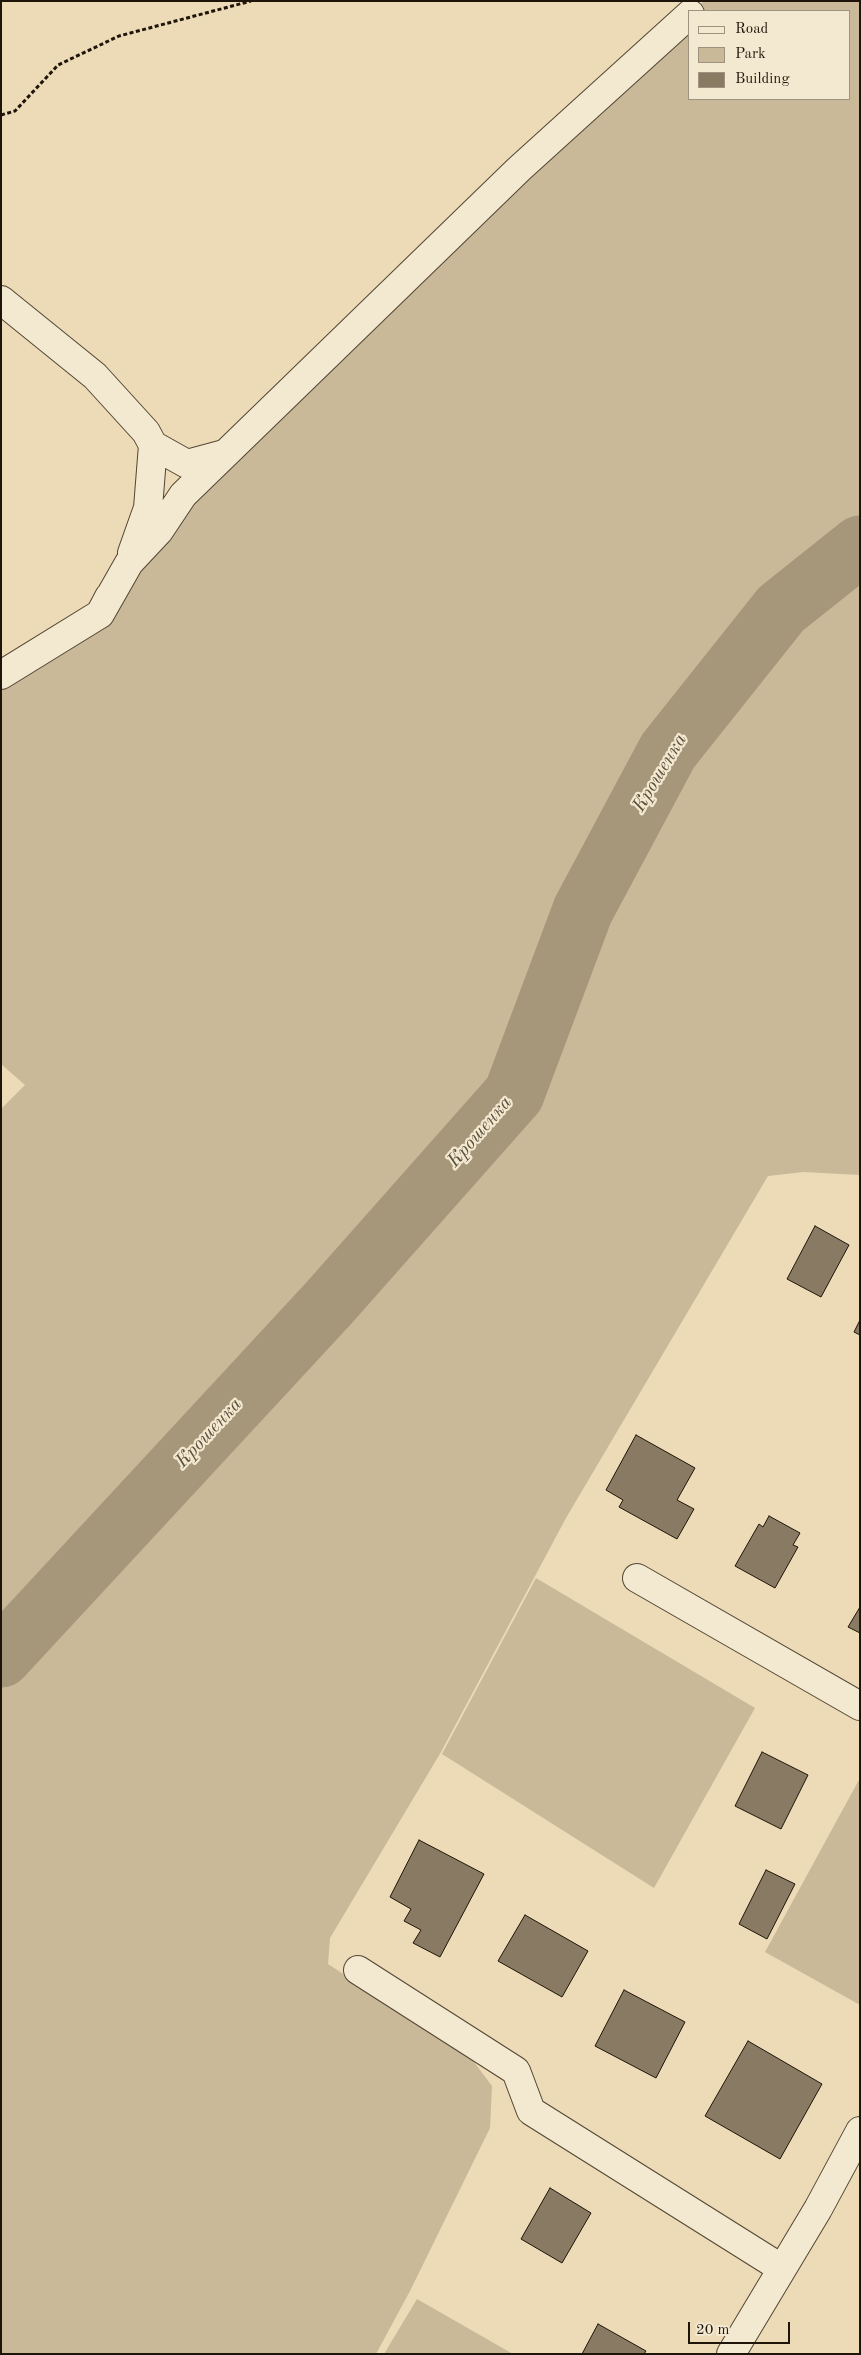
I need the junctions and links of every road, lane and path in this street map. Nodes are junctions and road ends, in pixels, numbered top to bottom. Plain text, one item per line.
1 (251, 1) edge
2 (704, 1) edge
3 (694, 10) edge
4 (688, 16) edge
5 (1, 114) edge
6 (1, 300) edge
7 (154, 445) junction
8 (227, 454) junction
9 (129, 563) junction
10 (1, 676) edge
11 (637, 1578) dead end
12 (860, 1706) edge
13 (358, 1970) dead end
14 (860, 2131) edge
15 (781, 2268) junction
16 (731, 2354) edge

1 - 5 path
2 - 3 street
4 - 8 street
6 - 7 street
7 - 8 street
7 - 9 street
8 - 9 street
9 - 10 street
11 - 12 street
13 - 15 street
14 - 15 street
15 - 16 street

